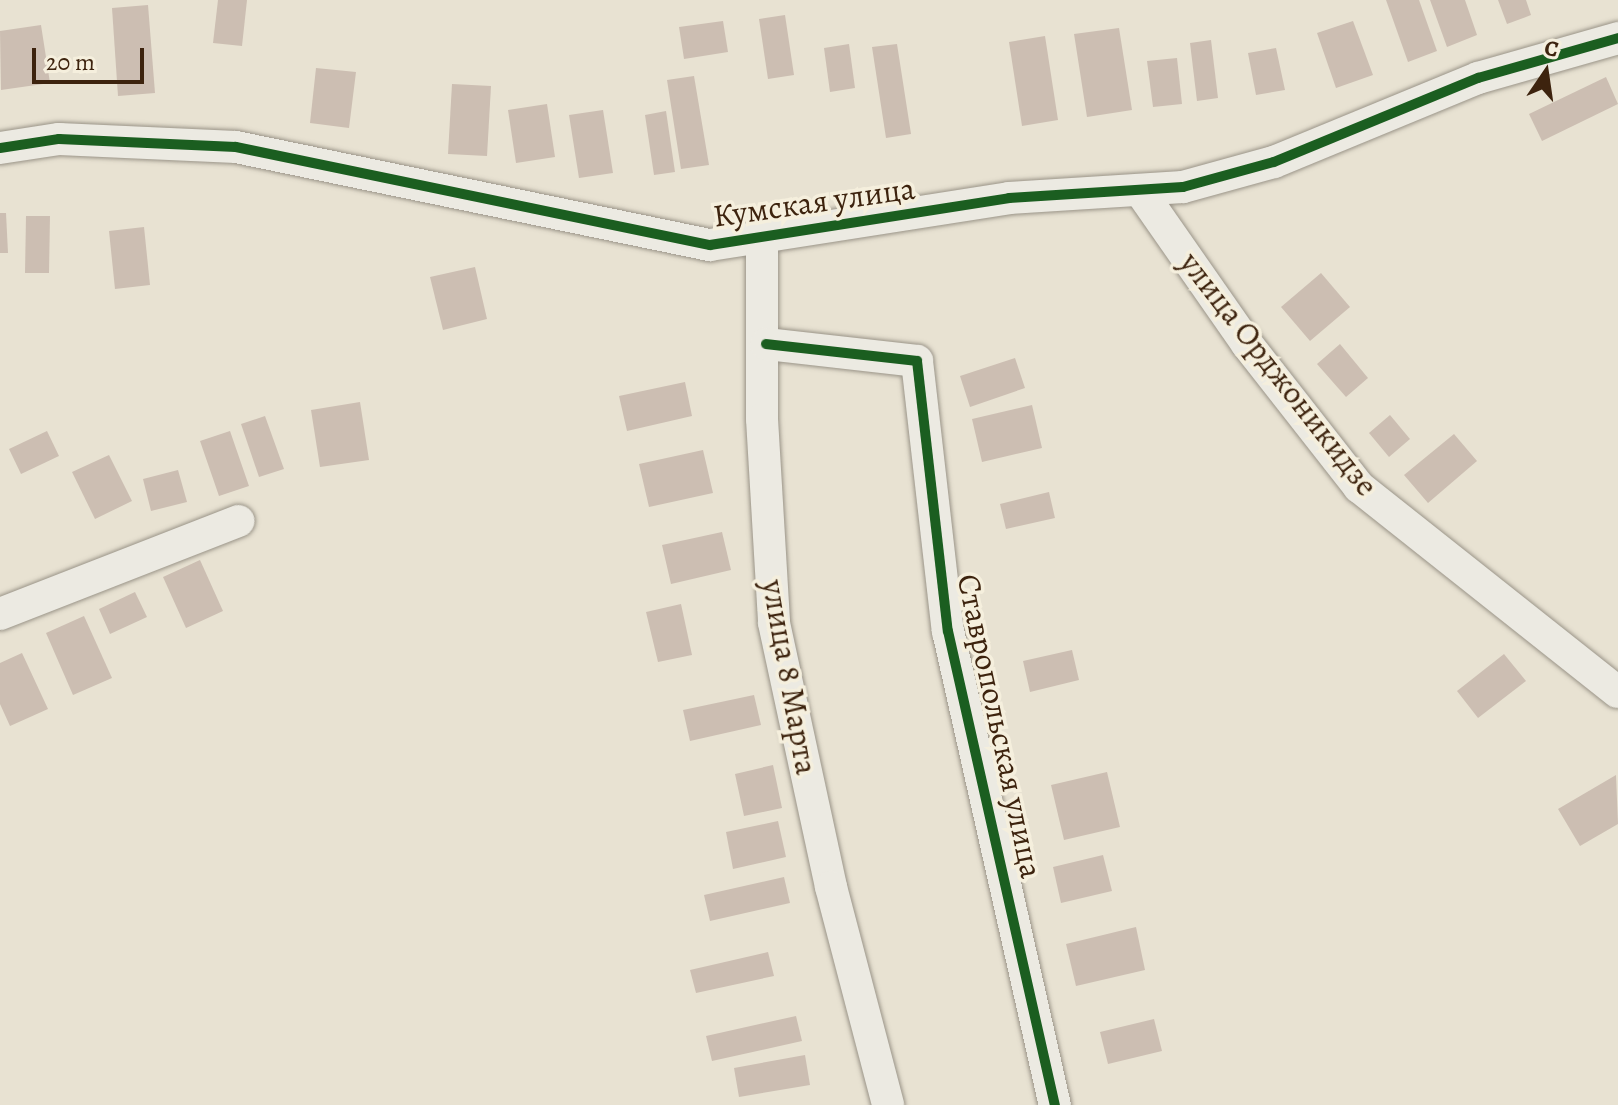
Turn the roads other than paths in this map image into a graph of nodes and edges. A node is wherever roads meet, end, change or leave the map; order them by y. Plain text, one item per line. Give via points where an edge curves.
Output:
1 (1618, 38) edge
2 (0, 148) edge
3 (1141, 192) junction
4 (762, 240) junction
5 (766, 344) junction
6 (238, 521) dead end
7 (0, 614) edge
8 (1618, 692) edge
9 (888, 1105) edge
10 (1055, 1105) edge

1 - 3 street, Кумская улица via 1478,78 1274,162
2 - 4 street, Кумская улица via 59,139 236,147 710,245
3 - 4 street, Кумская улица via 1009,198
3 - 8 street, улица Орджоникидзе via 1247,344 1359,487
4 - 5 street, улица 8 Марта
5 - 9 street, улица 8 Марта via 762,419 774,623 831,887
5 - 10 street, Ставропольская улица via 917,361 948,631
6 - 7 street

